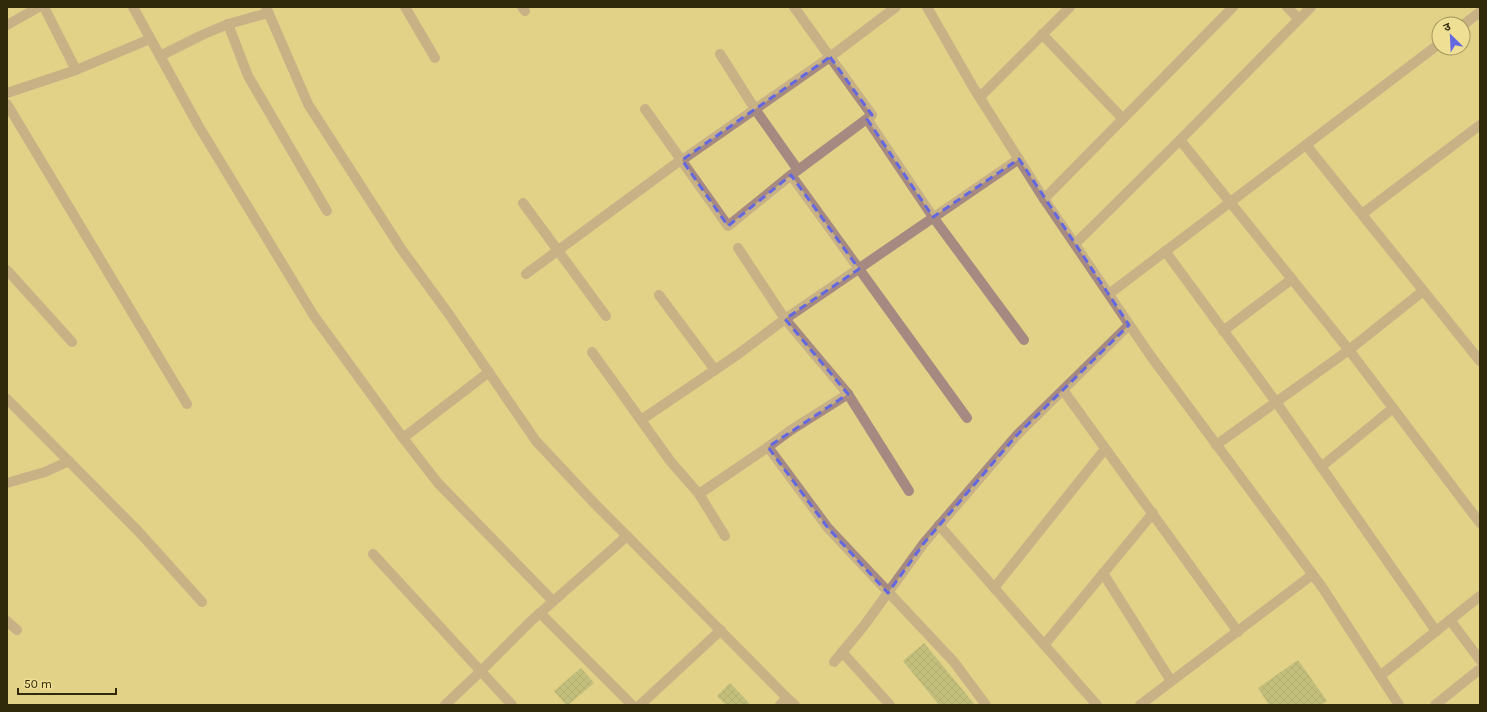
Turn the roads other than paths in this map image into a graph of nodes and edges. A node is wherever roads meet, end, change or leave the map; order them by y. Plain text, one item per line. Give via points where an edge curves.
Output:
1 (39, 7) edge
2 (44, 7) edge
3 (133, 7) edge
4 (405, 7) edge
5 (794, 7) edge
6 (896, 7) edge
7 (1070, 7) edge
8 (1233, 7) edge
9 (1287, 7) edge
10 (1311, 7) edge
11 (928, 8) edge
12 (267, 10) edge
13 (1480, 12) edge
14 (1299, 19) junction
15 (1471, 19) edge
16 (228, 24) junction
17 (7, 25) edge
18 (1042, 34) junction
19 (150, 39) junction
20 (1431, 50) edge
21 (720, 54) dead end
22 (160, 56) junction
23 (830, 57) junction
24 (434, 58) dead end
25 (76, 70) junction
26 (7, 93) edge
27 (980, 97) junction
28 (7, 104) edge
29 (755, 108) junction
30 (645, 109) dead end
31 (867, 119) junction
32 (1123, 119) junction
33 (1480, 125) edge
34 (1180, 140) junction
35 (1306, 144) junction
36 (1019, 159) junction
37 (682, 160) junction
38 (795, 172) junction
39 (1044, 199) junction
40 (1231, 202) junction
41 (524, 203) dead end
42 (327, 211) dead end
43 (1362, 214) junction
44 (933, 217) junction
45 (1075, 244) junction
46 (738, 248) dead end
47 (558, 251) junction
48 (1165, 251) junction
49 (859, 269) junction
50 (7, 270) edge
51 (526, 274) dead end
52 (1292, 279) junction
53 (1424, 291) junction
54 (1109, 294) junction
55 (659, 295) dead end
56 (606, 316) dead end
57 (785, 319) junction
58 (1129, 325) junction
59 (1223, 331) junction
60 (1024, 340) dead end
61 (72, 342) dead end
62 (1349, 350) junction
63 (592, 352) dead end
64 (1480, 361) edge
65 (715, 370) junction
66 (489, 372) junction
67 (1063, 390) junction
68 (848, 394) junction
69 (7, 399) edge
70 (1276, 402) junction
71 (187, 404) dead end
72 (1393, 408) junction
73 (967, 418) dead end
74 (640, 420) junction
75 (403, 438) junction
76 (1216, 445) junction
77 (768, 447) junction
78 (1106, 449) junction
79 (70, 461) junction
80 (1321, 467) junction
81 (7, 483) edge
82 (909, 491) dead end
83 (699, 494) junction
84 (1153, 513) junction
85 (1480, 523) edge
86 (939, 525) junction
87 (627, 536) junction
88 (725, 536) dead end
89 (373, 554) dead end
90 (1104, 573) junction
91 (1312, 575) junction
92 (994, 588) junction
93 (888, 593) junction
94 (1480, 596) edge
95 (553, 601) junction
96 (202, 602) dead end
97 (540, 613) junction
98 (1450, 620) junction
99 (7, 621) edge
100 (17, 630) dead end
101 (721, 630) junction
102 (1436, 631) junction
103 (1238, 632) junction
104 (1044, 645) junction
105 (842, 652) junction
106 (1480, 660) edge
107 (834, 662) dead end
108 (1480, 668) edge
109 (481, 671) junction
110 (1380, 676) junction
111 (1171, 681) junction
112 (787, 703) edge
113 (445, 705) edge
114 (512, 705) edge
115 (632, 705) edge
116 (640, 705) edge
117 (890, 705) edge
118 (986, 705) edge
119 (1097, 705) edge
120 (1140, 705) edge
121 (1399, 705) edge
122 (1435, 705) edge

1 - 17 street
2 - 25 street
3 - 19 street
4 - 24 street
5 - 23 street
6 - 23 street
7 - 18 street
8 - 32 street
9 - 14 street
10 - 14 street
11 - 27 street
12 - 16 street
12 - 66 street via 308,104 402,250
13 - 15 street
14 - 34 street
16 - 22 street
16 - 42 street via 248,76
18 - 27 street
18 - 32 street
19 - 22 street
19 - 25 street
20 - 35 street
21 - 29 street
22 - 75 street via 198,125 314,316
23 - 29 street
23 - 31 street via 872,115
25 - 26 street
27 - 36 street
28 - 71 street
29 - 37 street
29 - 38 street
30 - 37 street
31 - 38 street
31 - 44 street
32 - 39 street
33 - 43 street
34 - 40 street
34 - 45 street
35 - 40 street
35 - 43 street
36 - 39 street
36 - 44 street
37 - 38 street via 728,226
37 - 47 street
38 - 49 street
39 - 45 street
40 - 48 street
40 - 52 street
41 - 47 street
43 - 53 street
44 - 49 street
44 - 60 street
45 - 54 street
46 - 57 street
47 - 51 street
47 - 56 street
48 - 54 street
48 - 59 street
49 - 57 street
49 - 73 street
50 - 61 street
52 - 59 street
52 - 62 street
53 - 62 street
53 - 64 street
54 - 58 street
55 - 65 street
57 - 65 street
57 - 68 street
58 - 67 street
58 - 76 street
59 - 70 street
62 - 70 street
62 - 72 street
63 - 74 street
65 - 74 street
66 - 75 street
66 - 87 street via 536,441
67 - 78 street
67 - 86 street via 1016,435
68 - 77 street
68 - 82 street
69 - 79 street
70 - 76 street
70 - 80 street
72 - 80 street
72 - 85 street
74 - 83 street
75 - 95 street via 438,483
76 - 91 street
77 - 83 street
77 - 93 street via 828,528
78 - 84 street
78 - 92 street
79 - 81 street via 45,472
79 - 96 street
80 - 102 street
83 - 88 street
84 - 90 street
84 - 103 street
86 - 92 street
86 - 93 street
87 - 95 street
87 - 101 street
89 - 109 street
90 - 104 street
90 - 111 street
91 - 103 street
91 - 110 street
92 - 104 street
93 - 105 street
93 - 118 street via 954,662
94 - 98 street
95 - 97 street
97 - 109 street
97 - 115 street
98 - 102 street
98 - 106 street
99 - 100 street
101 - 112 street
101 - 116 street
102 - 110 street
103 - 111 street
104 - 119 street
105 - 107 street
105 - 117 street
108 - 122 street
109 - 113 street
109 - 114 street
110 - 121 street
111 - 120 street

